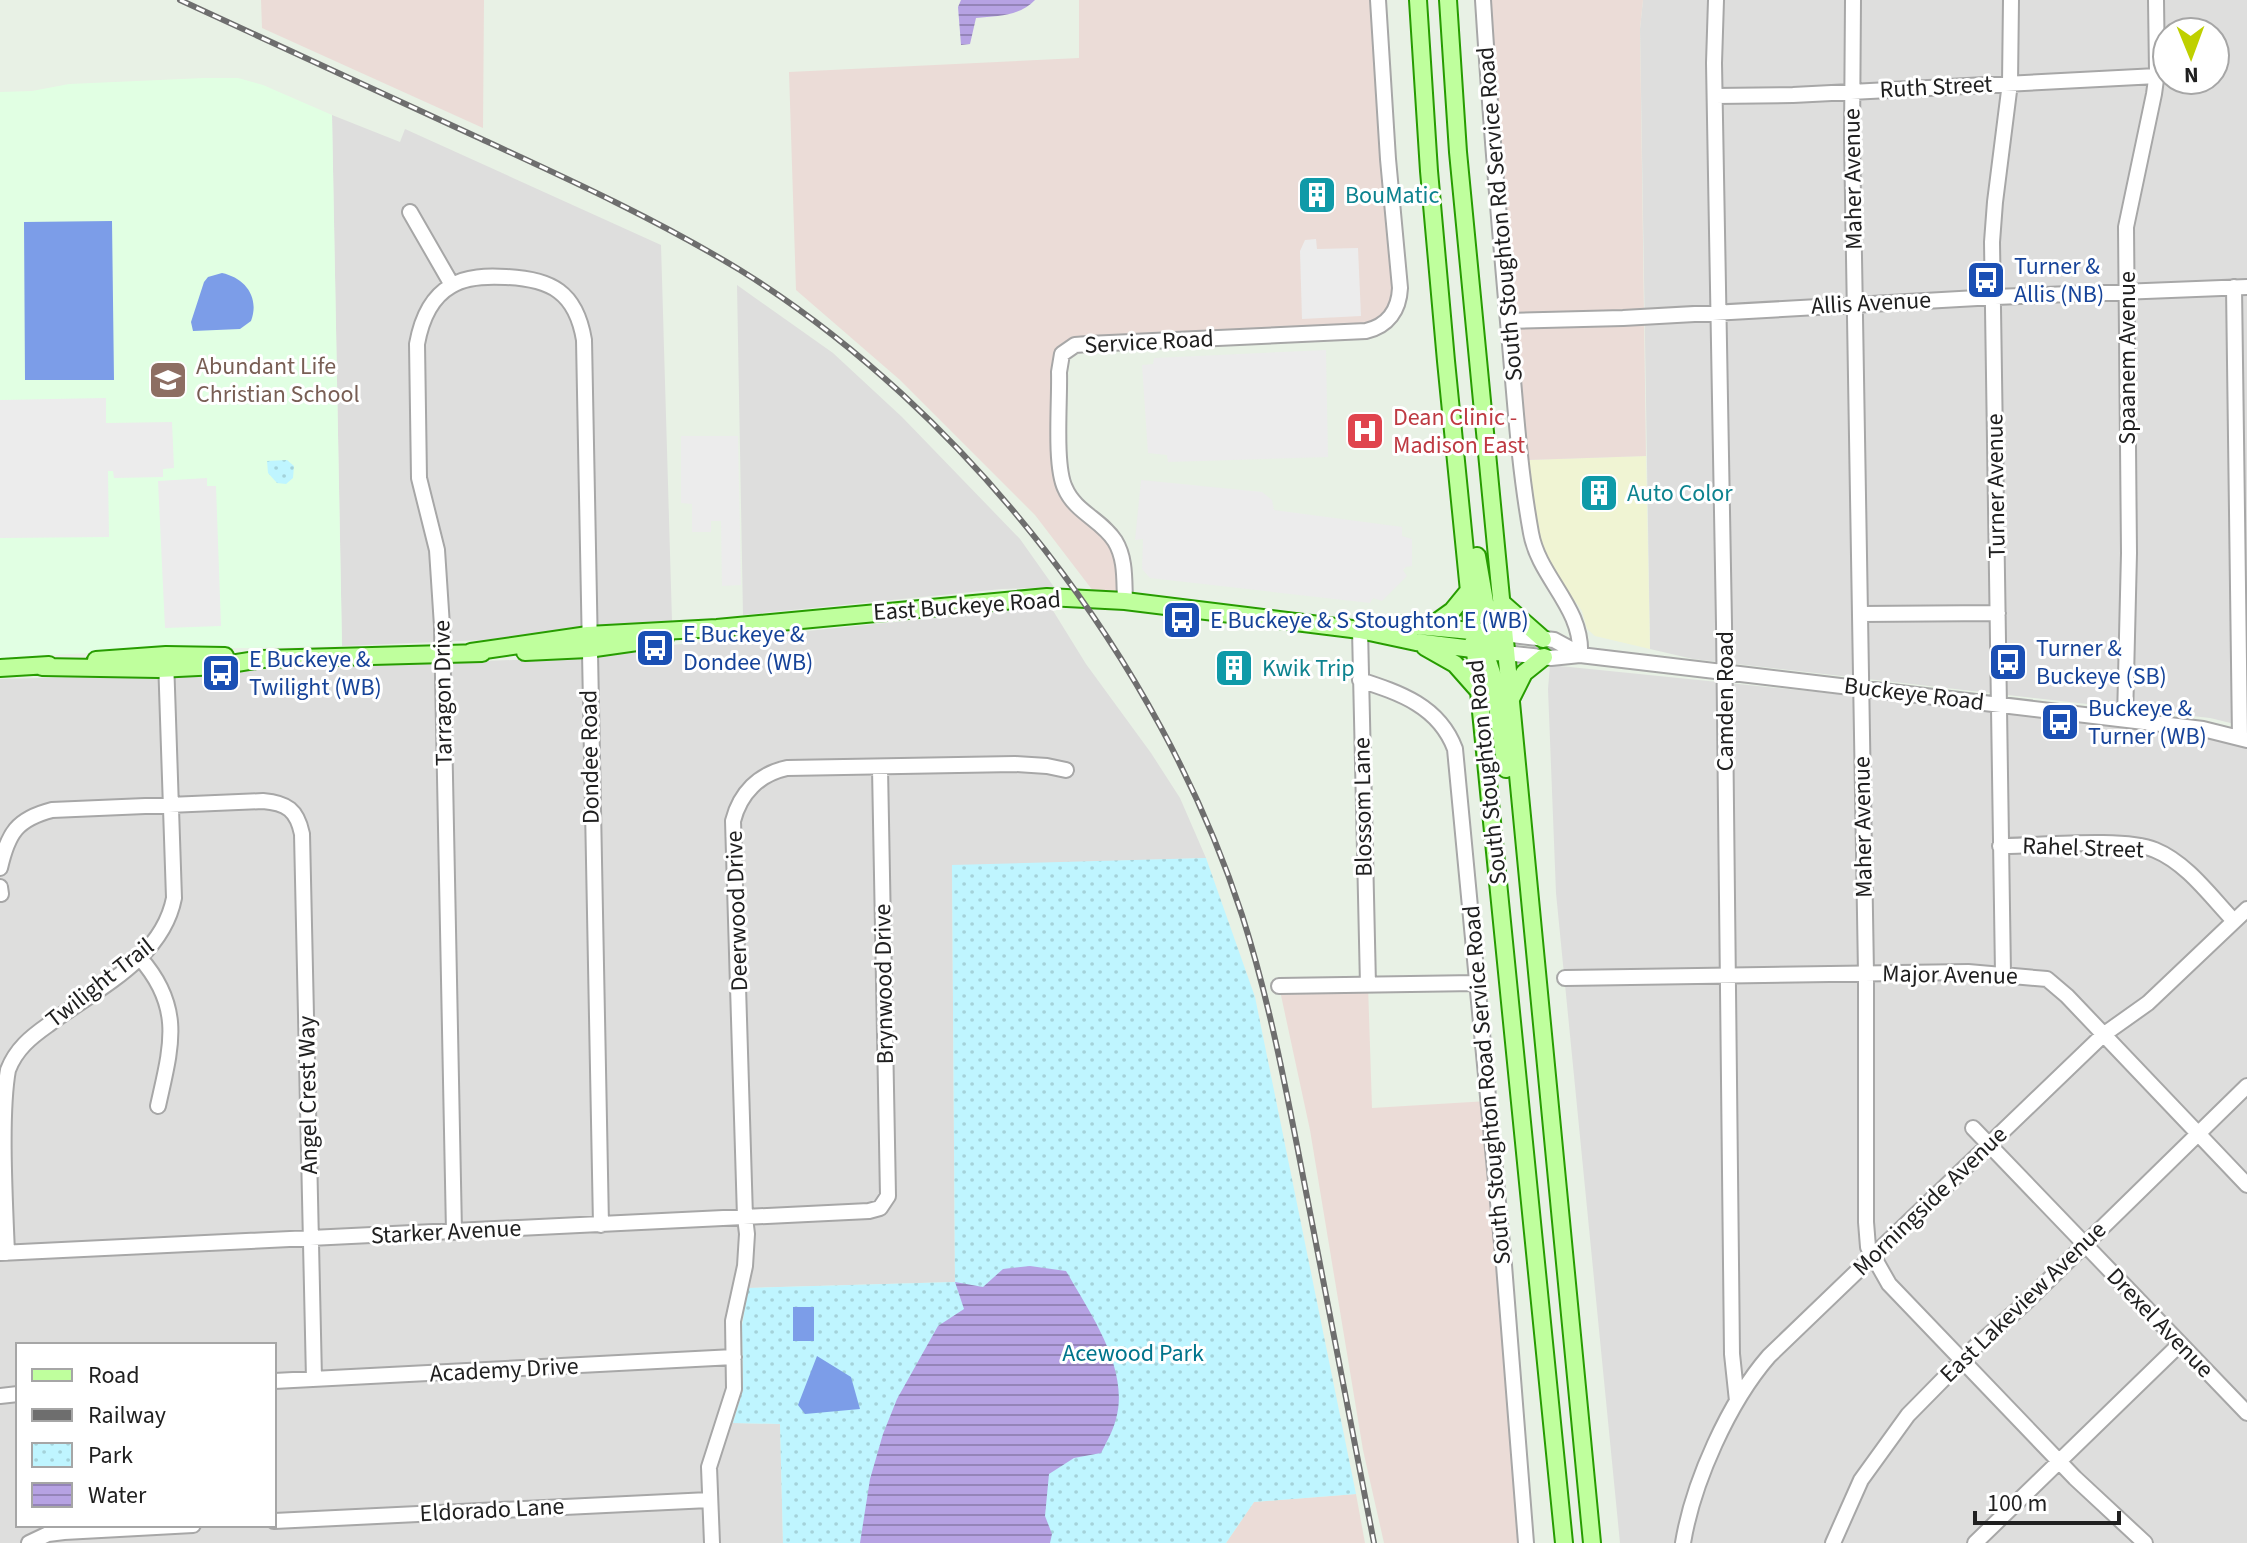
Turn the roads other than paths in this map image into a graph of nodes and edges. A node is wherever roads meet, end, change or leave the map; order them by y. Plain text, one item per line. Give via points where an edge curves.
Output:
1 (1378, 0) edge
2 (1418, 0) edge
3 (1448, 0) edge
4 (1483, 0) edge
5 (1716, 0) edge
6 (1853, 0) edge
7 (2011, 0) edge
8 (2151, 76) edge
9 (2010, 83) junction
10 (1852, 92) junction
11 (1715, 96) junction
12 (2153, 96) edge
13 (410, 212) dead end
14 (452, 285) junction
15 (2241, 287) edge
16 (2127, 292) junction
17 (1995, 297) junction
18 (1856, 304) junction
19 (1720, 311) junction
20 (1508, 321) junction
21 (1446, 361) junction
22 (2243, 579) edge
23 (1470, 589) junction
24 (1125, 601) junction
25 (1501, 602) junction
26 (1998, 613) junction
27 (1860, 614) junction
28 (1431, 626) junction
29 (1360, 630) junction
30 (1474, 631) junction
31 (1498, 634) junction
32 (1543, 639) junction
33 (588, 642) junction
34 (1416, 642) junction
35 (1480, 650) junction
36 (442, 653) junction
37 (1505, 653) junction
38 (1580, 655) junction
39 (1544, 657) junction
40 (166, 662) junction
41 (0, 668) edge
42 (1724, 673) junction
43 (1360, 680) junction
44 (1862, 687) junction
45 (1478, 690) junction
46 (1510, 700) junction
47 (1998, 705) junction
48 (2125, 719) junction
49 (2244, 738) edge
50 (880, 768) junction
51 (1066, 770) dead end
52 (172, 805) junction
53 (2000, 846) junction
54 (0, 868) edge
55 (0, 887) edge
56 (1529, 892) junction
57 (1, 894) edge
58 (2247, 909) edge
59 (2234, 921) junction
60 (140, 958) junction
61 (1866, 973) junction
62 (1729, 974) junction
63 (2003, 974) junction
64 (1565, 978) dead end
65 (1476, 983) junction
66 (1368, 985) junction
67 (1279, 986) dead end
68 (2103, 1035) junction
69 (2247, 1086) edge
70 (158, 1106) dead end
71 (1973, 1128) dead end
72 (2198, 1135) junction
73 (1989, 1145) junction
74 (2247, 1185) edge
75 (887, 1200) joint
76 (745, 1217) junction
77 (601, 1225) junction
78 (454, 1232) junction
79 (311, 1239) junction
80 (2084, 1245) junction
81 (4, 1253) edge
82 (1873, 1257) junction
83 (2180, 1344) junction
84 (734, 1357) junction
85 (1963, 1359) junction
86 (314, 1379) junction
87 (276, 1381) edge
88 (1737, 1401) junction
89 (2247, 1413) edge
90 (2058, 1461) junction
91 (709, 1500) junction
92 (276, 1521) edge
93 (156, 1527) edge
94 (39, 1541) edge
95 (712, 1543) edge
96 (1526, 1543) edge
97 (1564, 1543) edge
98 (1592, 1543) edge
99 (1683, 1543) edge
100 (1833, 1543) edge
101 (1975, 1543) edge
102 (2145, 1543) edge

1 - 24 street, Service Road via 1400,288 1390,318 1366,331 1088,344 1064,351 1059,372 1062,482 1073,503 1114,539 1124,567
2 - 21 main road, South Stoughton Road
3 - 25 main road, South Stoughton Road
4 - 20 street, South Stoughton Rd Service Road
5 - 11 street, Camden Road
6 - 10 street, Maher Avenue
7 - 9 street, Turner Avenue
8 - 9 street, Ruth Street
9 - 10 street, Ruth Street
9 - 17 street, Turner Avenue via 1992,242
10 - 11 street, Ruth Street
10 - 18 street, Maher Avenue
11 - 19 street, Camden Road
12 - 16 street, Spaanem Avenue via 2126,227
13 - 14 street
14 - 33 street, Dondee Road via 493,276 530,278 564,295 581,321
14 - 36 street, Tarragon Drive via 427,312 417,344 419,478 437,550
15 - 16 street, Allis Avenue
15 - 22 street
16 - 17 street, Allis Avenue
16 - 48 street, Spaanem Avenue
17 - 18 street, Allis Avenue
17 - 26 street, Turner Avenue
18 - 19 street, Allis Avenue
18 - 27 street, Maher Avenue
19 - 20 street, Allis Avenue
19 - 42 street, Camden Road
20 - 38 street, South Stoughton Rd Service Road via 1531,532 1547,573 1576,621
21 - 23 main road, South Stoughton Road
21 - 31 main road via 1457,389 1478,569
22 - 49 street
23 - 28 main road
23 - 30 main road, South Stoughton Road
24 - 29 main road, East Buckeye Road
24 - 33 main road, East Buckeye Road via 1047,597
25 - 31 main road, South Stoughton Road
25 - 32 main road
26 - 27 street
26 - 47 street, Turner Avenue
27 - 44 street, Maher Avenue
28 - 29 main road, East Buckeye Road
28 - 30 main road, East Buckeye Road
29 - 34 main road, East Buckeye Road
29 - 43 street, Blossom Lane
30 - 31 main road, East Buckeye Road
30 - 35 main road, South Stoughton Road
31 - 32 street, Buckeye Road
31 - 37 main road, South Stoughton Road
32 - 38 street, Buckeye Road
33 - 36 main road, East Buckeye Road
33 - 77 street, Dondee Road
34 - 35 main road, East Buckeye Road
34 - 45 main road via 1455,664
35 - 37 main road, East Buckeye Road
35 - 45 main road, South Stoughton Road
35 - 56 main road via 1497,700
36 - 40 main road, East Buckeye Road via 262,659 218,666
36 - 78 street, Tarragon Drive
37 - 39 street, Buckeye Road
37 - 46 main road, South Stoughton Road
38 - 39 street, Buckeye Road
38 - 42 street, Buckeye Road
39 - 46 main road via 1524,673
40 - 41 main road, East Buckeye Road
40 - 52 street, Twilight Trail
42 - 44 street, Buckeye Road
42 - 62 street, Camden Road
43 - 65 street, South Stoughton Road Service Road via 1435,715 1455,749
43 - 66 street, Blossom Lane
44 - 47 street, Buckeye Road
44 - 61 street, Maher Avenue
45 - 97 main road, South Stoughton Road
46 - 56 main road, South Stoughton Road
47 - 48 street, Buckeye Road
47 - 53 street, Turner Avenue
48 - 49 street, Buckeye Road
50 - 51 street, Deerwood Drive via 1015,764
50 - 75 street, Brynwood Drive
50 - 76 street, Deerwood Drive via 779,770 751,787 735,813
52 - 54 street via 36,814 13,831
52 - 60 street, Twilight Trail via 174,898 163,932
52 - 79 street, Angel Crest Way via 263,801 295,812 302,834
53 - 59 street, Rahel Street via 2116,844 2156,850 2190,875
53 - 63 street, Turner Avenue
55 - 57 street
56 - 98 main road, South Stoughton Road
58 - 59 street, Morningside Avenue
59 - 68 street, Morningside Avenue via 2148,1003
60 - 70 street via 161,988 171,1023
60 - 81 street, Twilight Trail via 26,1042 11,1064 1,1094
61 - 62 street, Major Avenue
61 - 63 street, Major Avenue
61 - 82 street, Maher Avenue via 1866,1222
62 - 64 street, Major Avenue
62 - 88 street, Camden Road via 1732,1354
63 - 68 street, Major Avenue via 2054,983
65 - 66 street
65 - 96 street, South Stoughton Road Service Road
66 - 67 street
68 - 72 street, Major Avenue
68 - 73 street, Morningside Avenue
69 - 72 street, East Lakeview Avenue
71 - 73 street, Drexel Avenue
72 - 74 street, Major Avenue
72 - 80 street, East Lakeview Avenue
73 - 80 street, Drexel Avenue
73 - 82 street, Morningside Avenue
75 - 76 street, Starker Avenue via 873,1211
76 - 77 street, Starker Avenue
76 - 84 street, Deerwood Drive
77 - 78 street, Starker Avenue
78 - 79 street, Starker Avenue
79 - 81 street, Starker Avenue
79 - 86 street, Angel Crest Way
80 - 83 street, Drexel Avenue
80 - 85 street, East Lakeview Avenue
82 - 85 street, Maher Avenue via 1889,1284
82 - 88 street, Morningside Avenue via 1769,1356
83 - 89 street, Drexel Avenue
83 - 90 street
84 - 86 street, Academy Drive
84 - 91 street, Deerwood Drive via 734,1389 709,1467
85 - 90 street, Maher Avenue
85 - 100 street, East Lakeview Avenue via 1908,1415 1873,1461
86 - 87 street, Academy Drive
88 - 99 street, Morningside Avenue via 1695,1497
90 - 101 street
90 - 102 street, Maher Avenue
91 - 92 street, Eldorado Lane
91 - 95 street, Deerwood Drive
93 - 94 street via 64,1532

